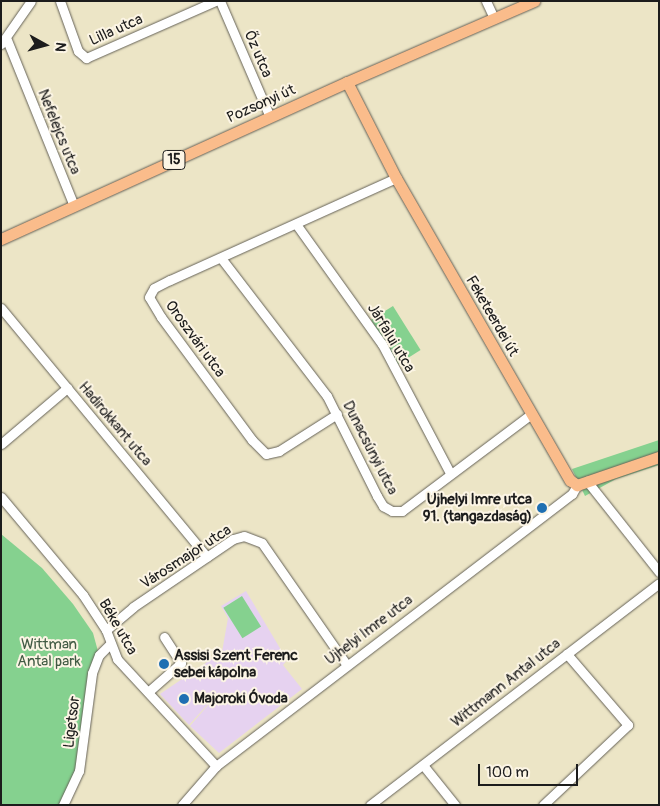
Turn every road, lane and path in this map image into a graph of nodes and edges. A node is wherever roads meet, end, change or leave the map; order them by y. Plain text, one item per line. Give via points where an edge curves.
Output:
1 (31, 1) edge
2 (60, 1) edge
3 (215, 1) edge
4 (220, 1) edge
5 (486, 1) edge
6 (534, 1) edge
7 (494, 18) junction
8 (4, 42) edge
9 (346, 82) junction
10 (270, 117) junction
11 (396, 178) junction
12 (74, 206) junction
13 (296, 224) junction
14 (1, 239) edge
15 (221, 258) junction
16 (1, 308) edge
17 (68, 388) junction
18 (337, 414) junction
19 (531, 414) junction
20 (1, 444) edge
21 (659, 457) edge
22 (450, 473) junction
23 (582, 483) junction
24 (1, 497) edge
25 (207, 557) junction
26 (659, 572) edge
27 (659, 583) edge
28 (106, 630) junction
29 (164, 636) dead end
30 (110, 644) junction
31 (567, 654) junction
32 (346, 664) junction
33 (148, 692) junction
34 (422, 765) junction
35 (216, 766) junction
36 (63, 805) edge
37 (182, 805) edge
38 (370, 805) edge
39 (455, 805) edge
40 (543, 805) edge

1 - 8 street
2 - 3 street, Lilla utca via 78,52 86,58
4 - 10 street, Őz utca
5 - 7 street
6 - 7 main road, Pozsonyi út / 15
7 - 9 main road, Pozsonyi út / 15
8 - 12 street, Nefelejcs utca
9 - 10 main road, Pozsonyi út / 15
9 - 11 main road, Feketeerdei út
10 - 12 main road, Pozsonyi út / 15
11 - 13 street, Oroszvári utca
11 - 19 main road, Feketeerdei út
12 - 14 main road, Pozsonyi út / 15
13 - 15 street, Oroszvári utca
13 - 22 street, Járfalui utca via 382,344
15 - 18 street, Dunacsúnyi utca via 297,354
15 - 18 street, Oroszvári utca via 154,288 149,297 252,440 266,454 278,451
16 - 17 street, Hadirokkant utca
17 - 20 street
17 - 25 street, Hadirokkant utca
18 - 22 street, Dunacsúnyi utca via 377,496 383,506 392,511 402,511
19 - 22 street, Dunacsúnyi utca
19 - 23 main road, Feketeerdei út via 570,480
21 - 23 main road
23 - 26 street
23 - 32 street, Ujhelyi Imre utca via 572,494
24 - 28 street, Béke utca via 83,595
25 - 28 street, Városmajor utca via 133,607
25 - 32 street, Városmajor utca via 244,536 262,544
27 - 31 street, Wittmann Antal utca
28 - 30 street, Béke utca
29 - 33 street via 181,663
30 - 33 street, Béke utca via 117,659
30 - 36 street, Ligetsor via 99,655 92,674 79,771
31 - 34 street, Wittmann Antal utca
31 - 40 street via 628,725
32 - 35 street, Ujhelyi Imre utca
33 - 35 street, Béke utca
34 - 38 street, Wittmann Antal utca
34 - 39 street
35 - 37 street, Ujhelyi Imre utca

